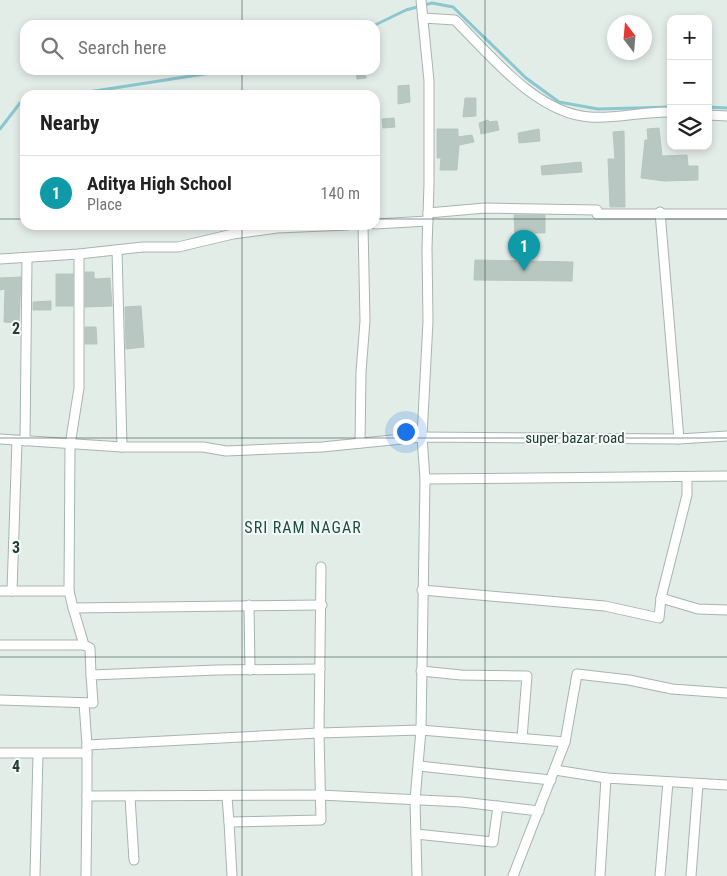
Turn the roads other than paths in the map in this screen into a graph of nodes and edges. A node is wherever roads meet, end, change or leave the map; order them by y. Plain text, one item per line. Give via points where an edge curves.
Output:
1 (422, 8) edge
2 (667, 112) edge
3 (712, 115) edge
4 (727, 116) edge
5 (660, 212) junction
6 (727, 214) edge
7 (428, 217) junction
8 (380, 223) edge
9 (262, 230) edge
10 (363, 230) edge
11 (117, 250) junction
12 (78, 254) junction
13 (27, 258) junction
14 (0, 259) edge
15 (727, 436) edge
16 (422, 437) junction
17 (0, 439) edge
18 (678, 439) junction
19 (21, 441) junction
20 (360, 443) junction
21 (70, 445) junction
22 (122, 447) junction
23 (727, 476) edge
24 (687, 477) junction
25 (425, 479) junction
26 (321, 567) dead end
27 (422, 590) junction
28 (0, 591) edge
29 (12, 591) junction
30 (69, 592) junction
31 (661, 598) junction
32 (250, 605) junction
33 (322, 605) junction
34 (73, 608) junction
35 (727, 610) edge
36 (0, 645) edge
37 (84, 645) junction
38 (320, 669) junction
39 (250, 670) junction
40 (422, 671) junction
41 (91, 675) junction
42 (727, 692) edge
43 (0, 700) edge
44 (84, 703) junction
45 (421, 730) junction
46 (319, 732) junction
47 (522, 738) junction
48 (565, 742) junction
49 (87, 749) junction
50 (0, 753) edge
51 (38, 754) junction
52 (418, 766) junction
53 (555, 770) junction
54 (606, 778) junction
55 (551, 780) junction
56 (668, 782) junction
57 (698, 784) junction
58 (727, 785) edge
59 (320, 795) junction
60 (87, 796) junction
61 (130, 796) junction
62 (227, 796) junction
63 (416, 800) junction
64 (498, 806) junction
65 (538, 811) junction
66 (229, 822) junction
67 (416, 834) junction
68 (134, 860) dead end
69 (35, 876) edge
70 (86, 876) edge
71 (232, 876) edge
72 (417, 876) edge
73 (513, 876) edge
74 (600, 876) edge
75 (660, 876) edge
76 (690, 876) edge

1 - 2 street via 455,20 529,91 554,108 588,117
1 - 7 street via 429,81
3 - 4 street
5 - 6 street
5 - 7 street via 597,214 597,210 485,208
5 - 18 street
7 - 8 street
7 - 16 street via 428,321
9 - 11 street via 178,247
10 - 20 street via 365,321
11 - 12 street
11 - 22 street
12 - 13 street
12 - 21 street via 78,388
13 - 14 street
13 - 19 street
15 - 18 street, super bazar road
16 - 18 street, super bazar road
16 - 20 street, super bazar road
16 - 25 street
17 - 19 street, super bazar road
19 - 21 street, super bazar road
19 - 29 street
20 - 22 street, super bazar road via 226,451 204,447
21 - 22 street, super bazar road
21 - 30 street
23 - 24 street
24 - 25 street
24 - 31 street via 687,495
25 - 27 street
26 - 33 street
27 - 31 street via 605,606 659,618
27 - 40 street
28 - 29 street
29 - 30 street
30 - 34 street
31 - 35 street via 698,609
32 - 33 street
32 - 34 street
32 - 39 street
33 - 38 street
34 - 37 street
36 - 37 street
37 - 41 street via 90,648
38 - 39 street
38 - 46 street
39 - 41 street
40 - 45 street
40 - 47 street via 528,676
41 - 44 street via 93,703
42 - 48 street via 672,688 577,674
43 - 44 street
44 - 49 street
45 - 46 street
45 - 47 street
45 - 52 street
46 - 49 street
46 - 59 street
47 - 48 street
48 - 53 street
49 - 51 street
49 - 60 street
50 - 51 street
51 - 69 street
52 - 55 street
52 - 63 street
53 - 54 street
53 - 55 street
54 - 56 street
54 - 74 street
55 - 65 street
56 - 57 street
56 - 75 street
57 - 58 street
57 - 76 street
59 - 62 street
59 - 63 street
59 - 66 street via 321,820
60 - 61 street
60 - 70 street
61 - 62 street
61 - 68 street
62 - 66 street
63 - 64 street
63 - 67 street
64 - 65 street
64 - 67 street via 493,842
65 - 73 street
66 - 71 street
67 - 72 street

